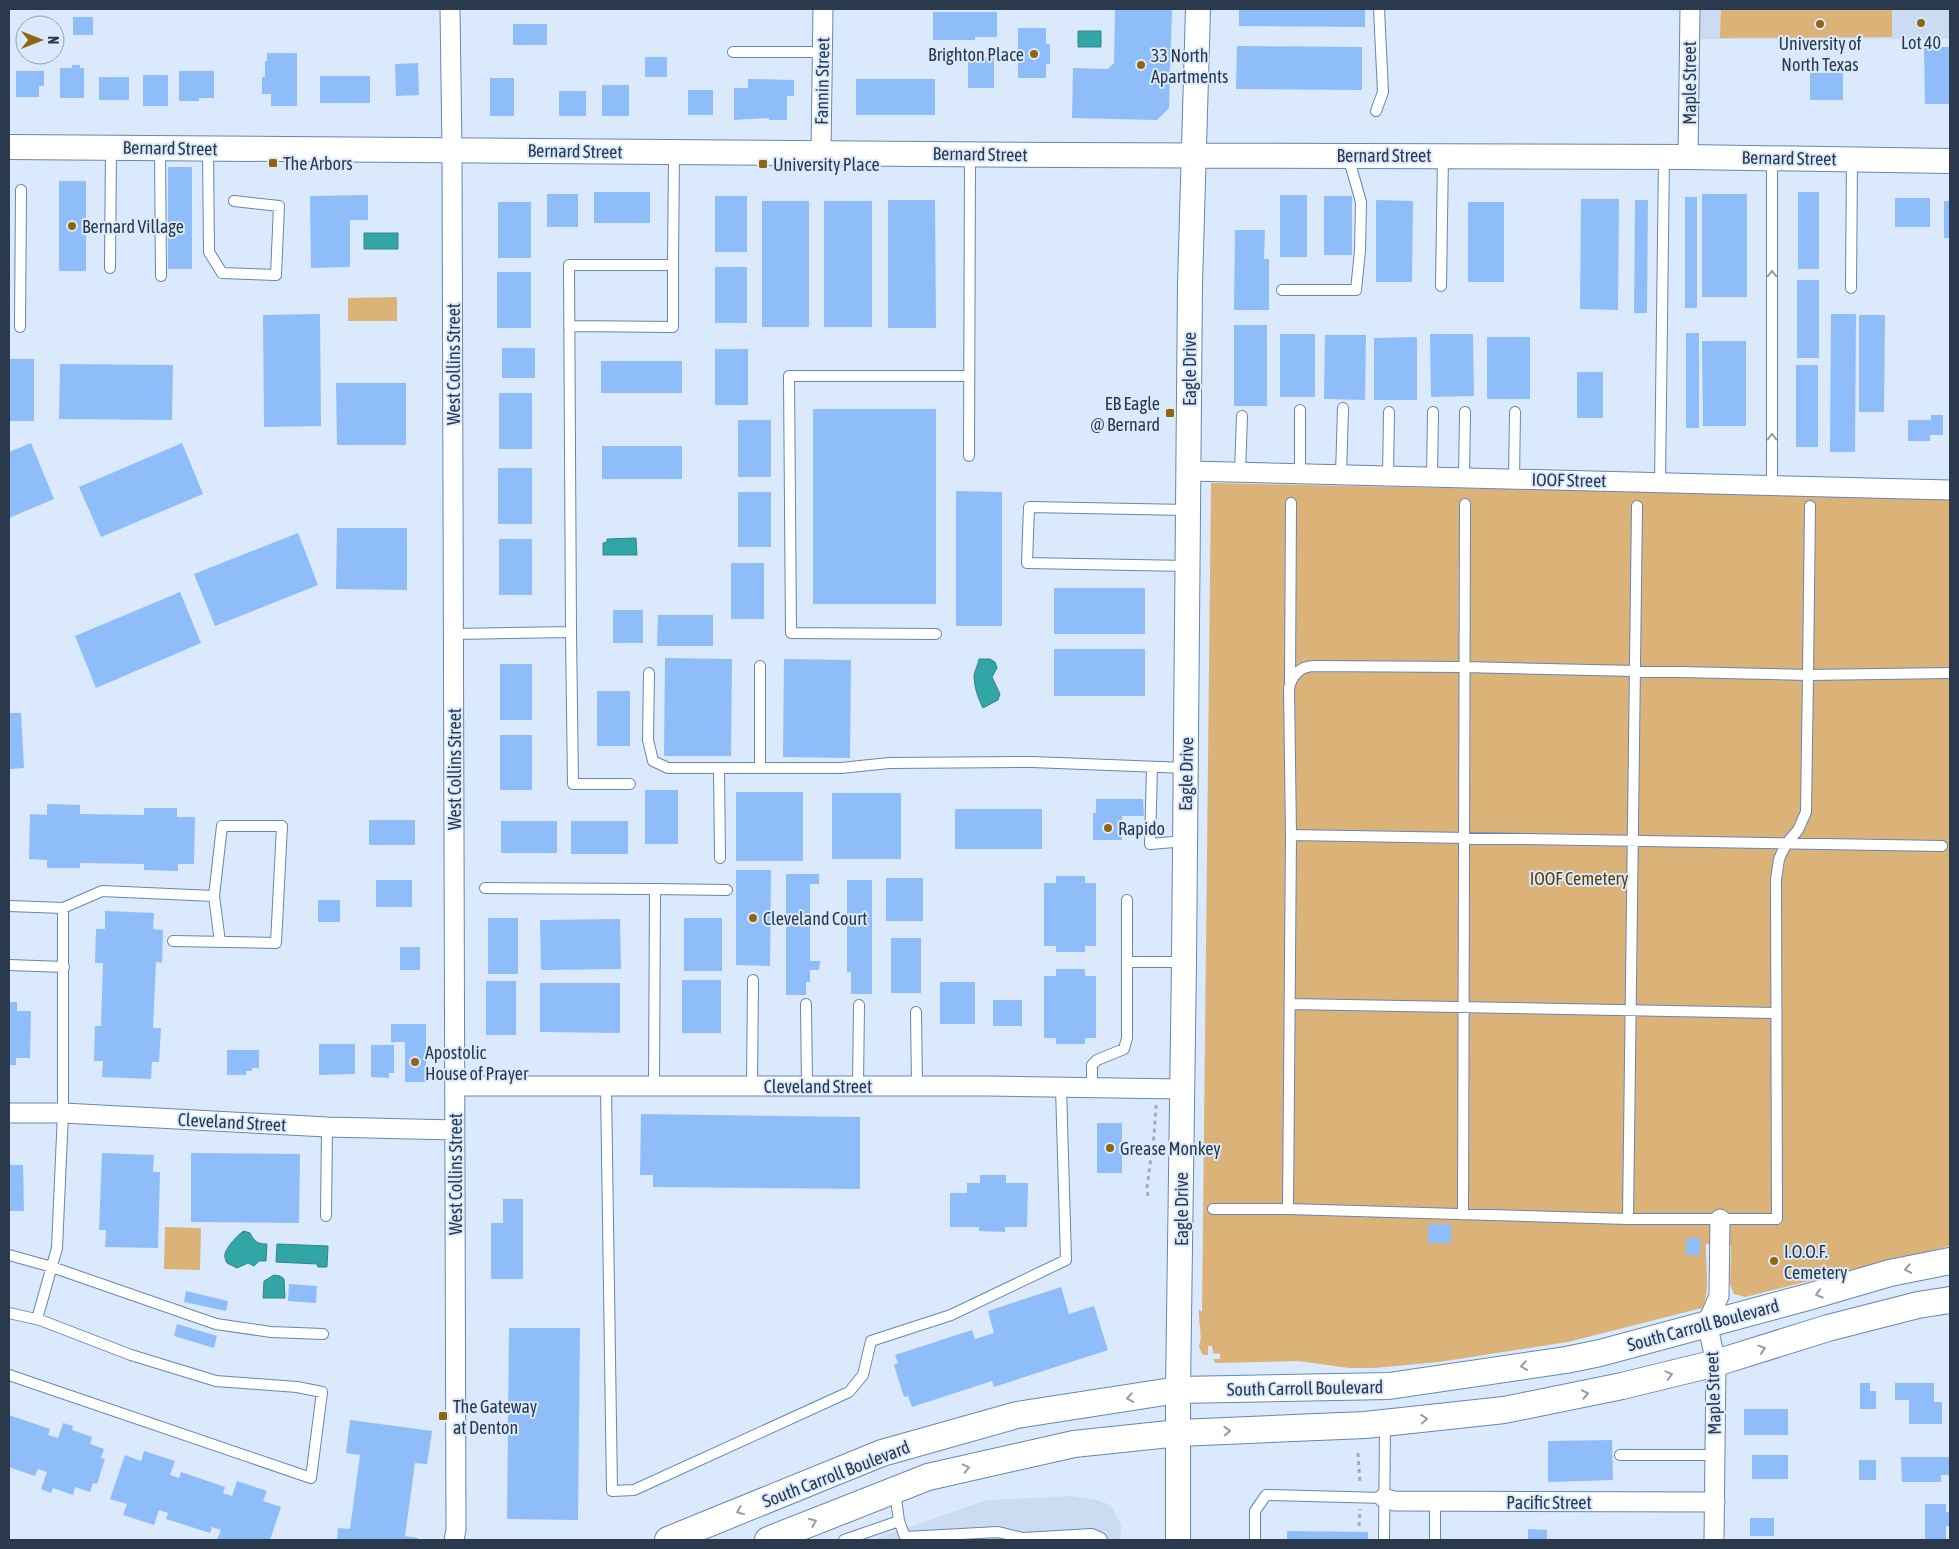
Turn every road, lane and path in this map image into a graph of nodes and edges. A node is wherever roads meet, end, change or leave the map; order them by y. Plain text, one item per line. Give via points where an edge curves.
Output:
1 (450, 9) edge
2 (823, 9) edge
3 (1198, 9) edge
4 (1380, 9) edge
5 (1690, 9) edge
6 (733, 52) dead end
7 (823, 52) junction
8 (1376, 111) dead end
9 (9, 147) edge
10 (112, 147) junction
11 (160, 147) junction
12 (208, 148) junction
13 (452, 150) junction
14 (674, 152) junction
15 (821, 152) junction
16 (970, 154) junction
17 (1194, 154) junction
18 (1347, 155) junction
19 (1443, 156) junction
20 (1664, 157) junction
21 (1688, 157) junction
22 (1772, 158) junction
23 (1852, 160) junction
24 (1950, 161) edge
25 (20, 190) dead end
26 (234, 201) dead end
27 (673, 266) junction
28 (110, 268) dead end
29 (161, 276) dead end
30 (1441, 286) dead end
31 (1851, 288) dead end
32 (1282, 290) dead end
33 (569, 326) junction
34 (20, 327) dead end
35 (970, 376) junction
36 (1343, 408) dead end
37 (1300, 410) dead end
38 (1389, 412) dead end
39 (1433, 412) dead end
40 (1465, 412) dead end
41 (1515, 412) dead end
42 (1242, 416) dead end
43 (970, 456) dead end
44 (1189, 471) junction
45 (1240, 472) junction
46 (1300, 474) junction
47 (1341, 475) junction
48 (1388, 476) junction
49 (1432, 477) junction
50 (1464, 478) junction
51 (1514, 479) junction
52 (1660, 482) junction
53 (1772, 485) junction
54 (1950, 490) edge
55 (1290, 503) dead end
56 (1464, 504) dead end
57 (1637, 506) dead end
58 (1810, 506) dead end
59 (1188, 510) junction
60 (1188, 566) junction
61 (571, 632) junction
62 (454, 634) junction
63 (936, 634) dead end
64 (760, 666) dead end
65 (1463, 667) junction
66 (1636, 671) junction
67 (649, 673) dead end
68 (1950, 673) edge
69 (1808, 675) junction
70 (1290, 683) junction
71 (1152, 767) junction
72 (719, 768) junction
73 (760, 768) junction
74 (1186, 768) junction
75 (630, 784) dead end
76 (1292, 835) junction
77 (1464, 838) junction
78 (1186, 841) junction
79 (1634, 841) junction
80 (1786, 844) junction
81 (1942, 846) dead end
82 (720, 858) dead end
83 (485, 888) dead end
84 (655, 889) junction
85 (727, 890) dead end
86 (214, 896) junction
87 (1127, 900) dead end
88 (9, 906) edge
89 (63, 908) junction
90 (174, 941) dead end
91 (220, 942) junction
92 (1127, 962) junction
93 (1184, 962) junction
94 (9, 964) edge
95 (64, 967) junction
96 (753, 980) dead end
97 (806, 1004) dead end
98 (1290, 1004) junction
99 (859, 1005) dead end
100 (1464, 1007) junction
101 (1631, 1011) junction
102 (916, 1012) dead end
103 (1776, 1013) junction
104 (455, 1086) junction
105 (606, 1086) junction
106 (654, 1086) junction
107 (752, 1086) junction
108 (807, 1086) junction
109 (858, 1086) junction
110 (917, 1086) junction
111 (1061, 1087) junction
112 (1092, 1088) junction
113 (1181, 1089) junction
114 (1155, 1106) dead end
115 (9, 1113) edge
116 (63, 1113) junction
117 (327, 1127) junction
118 (455, 1130) junction
119 (1148, 1196) dead end
120 (1213, 1209) dead end
121 (1288, 1209) junction
122 (1463, 1214) junction
123 (326, 1216) dead end
124 (1628, 1219) junction
125 (1720, 1219) junction
126 (9, 1255) edge
127 (1950, 1261) edge
128 (52, 1267) junction
129 (1950, 1300) edge
130 (9, 1313) edge
131 (37, 1319) junction
132 (1707, 1323) junction
133 (323, 1334) dead end
134 (1716, 1363) junction
135 (9, 1375) edge
136 (1178, 1390) junction
137 (1384, 1423) junction
138 (1178, 1433) junction
139 (882, 1453) junction
140 (1358, 1453) dead end
141 (1620, 1455) dead end
142 (1715, 1455) junction
143 (1360, 1484) dead end
144 (894, 1490) junction
145 (1384, 1498) junction
146 (1435, 1501) junction
147 (1715, 1502) junction
148 (1360, 1509) dead end
149 (899, 1521) junction
150 (1359, 1526) dead end
151 (456, 1537) edge
152 (1023, 1539) edge
153 (668, 1540) edge
154 (768, 1540) edge
155 (844, 1540) edge
156 (1102, 1540) edge
157 (1178, 1540) edge
158 (1255, 1540) edge
159 (1384, 1540) edge
160 (1435, 1540) edge
161 (1714, 1540) edge

1 - 13 street, West Collins Street
2 - 7 street, Fannin Street
3 - 17 street, Eagle Drive
4 - 8 lane via 1383,92
5 - 21 street, Maple Street
6 - 7 lane
7 - 15 street, Fannin Street
9 - 10 street, Bernard Street
10 - 11 street, Bernard Street
10 - 28 lane
11 - 12 street, Bernard Street
11 - 29 lane
12 - 13 street, Bernard Street
12 - 26 lane via 209,252 222,273 276,275 279,206
13 - 14 street, Bernard Street
13 - 62 street, West Collins Street
14 - 15 street, Bernard Street
14 - 27 lane
15 - 16 street, Bernard Street
16 - 17 street, Bernard Street
16 - 35 lane
17 - 18 street, Bernard Street
17 - 44 street, Eagle Drive
18 - 19 street, Bernard Street
18 - 32 lane via 1361,202 1356,290
19 - 20 street, Bernard Street
19 - 30 lane
20 - 21 street, Bernard Street
20 - 52 lane
21 - 22 street, Bernard Street
22 - 23 street, Bernard Street
53 -> 22 lane
23 - 24 street, Bernard Street
23 - 31 lane
25 - 34 lane
27 - 33 lane via 569,265
27 - 33 lane via 673,327
33 - 61 lane
35 - 43 lane
35 - 63 lane via 789,376 791,633
36 - 47 lane
37 - 46 lane
38 - 48 lane
39 - 49 lane
40 - 50 lane
41 - 51 lane
42 - 45 lane
44 - 45 street, IOOF Street
44 - 59 street, Eagle Drive
45 - 46 street, IOOF Street
46 - 47 street, IOOF Street
47 - 48 street, IOOF Street
48 - 49 street, IOOF Street
49 - 50 street, IOOF Street
50 - 51 street, IOOF Street
51 - 52 street, IOOF Street
52 - 53 street, IOOF Street
53 - 54 street, IOOF Street
55 - 70 lane
56 - 65 lane
57 - 66 lane
58 - 69 lane
59 - 60 street, Eagle Drive
59 - 60 lane via 1029,507 1027,563
60 - 74 street, Eagle Drive
61 - 62 lane
61 - 75 lane via 573,784
62 - 104 street, West Collins Street
64 - 73 lane
65 - 66 lane
65 - 70 lane via 1313,666 1300,670
65 - 77 lane
66 - 69 lane
66 - 79 lane
67 - 72 lane via 648,740 653,761 668,768
68 - 69 lane
69 - 80 lane via 1806,812 1798,830
70 - 76 lane
71 - 73 lane via 1022,762
71 - 74 lane
71 - 78 lane via 1150,844
72 - 73 lane
72 - 82 lane
74 - 78 street, Eagle Drive
76 - 77 lane
76 - 98 lane
77 - 79 lane
77 - 100 lane
78 - 93 street, Eagle Drive
79 - 80 lane
79 - 101 lane
80 - 81 lane
80 - 103 lane via 1776,880
83 - 84 lane
84 - 85 lane
84 - 106 lane
86 - 89 lane via 102,891
86 - 91 lane
86 - 91 lane via 222,826 282,826 276,943
87 - 92 lane
88 - 89 lane
89 - 95 lane
90 - 91 lane
92 - 93 lane
92 - 112 lane via 1127,1038 1124,1049 1092,1065
93 - 113 street, Eagle Drive
94 - 95 lane
95 - 116 lane
96 - 107 lane
97 - 108 lane
98 - 100 lane
98 - 121 lane
99 - 109 lane
100 - 101 lane
100 - 122 lane
101 - 103 lane
101 - 124 lane
102 - 110 lane
103 - 125 lane via 1777,1219
104 - 105 street, Cleveland Street
104 - 118 street, West Collins Street
105 - 106 street, Cleveland Street
105 - 111 lane via 612,1491 634,1490 849,1392 863,1375 871,1341 951,1315 1066,1260
106 - 107 street, Cleveland Street
107 - 108 street, Cleveland Street
108 - 109 street, Cleveland Street
109 - 110 street, Cleveland Street
110 - 111 street, Cleveland Street
111 - 112 street, Cleveland Street
112 - 113 street, Cleveland Street
113 - 136 street, Eagle Drive
114 - 119 path
115 - 116 street, Cleveland Street
116 - 117 street, Cleveland Street
116 - 128 lane via 57,1248
117 - 118 street, Cleveland Street
117 - 123 lane
118 - 151 street, West Collins Street
120 - 121 lane
121 - 122 lane
122 - 124 lane
124 - 125 lane
125 - 132 street via 1719,1296
126 - 128 lane
127 -> 132 main road, South Carroll Boulevard via 1890,1273
128 - 131 lane
128 - 133 lane via 216,1324 271,1332
134 -> 129 main road, South Carroll Boulevard via 1828,1328
130 - 131 lane
131 - 135 lane via 131,1355 216,1381 322,1392 311,1478
132 - 134 street, Maple Street
132 -> 136 main road, South Carroll Boulevard via 1566,1360 1389,1386
137 -> 134 main road, South Carroll Boulevard via 1504,1410
134 - 142 street, Maple Street
136 - 138 street, Eagle Drive
136 -> 139 main road, South Carroll Boulevard via 1017,1416
138 -> 137 main road, South Carroll Boulevard
137 - 145 lane
144 -> 138 main road, South Carroll Boulevard via 928,1477 1074,1444
138 - 157 street, Eagle Drive
139 - 144 main road
139 -> 153 main road, South Carroll Boulevard
140 - 143 path
141 - 142 lane
142 - 147 street, Maple Street
144 - 149 lane
154 -> 144 main road, South Carroll Boulevard
145 - 146 street, Pacific Street
145 - 158 lane via 1266,1495 1256,1511
145 - 159 lane
146 - 147 street, Pacific Street
146 - 160 lane
147 - 161 street, Maple Street
148 - 150 path
149 - 152 lane via 905,1536 998,1532
149 - 155 lane
152 - 156 lane via 1092,1534

